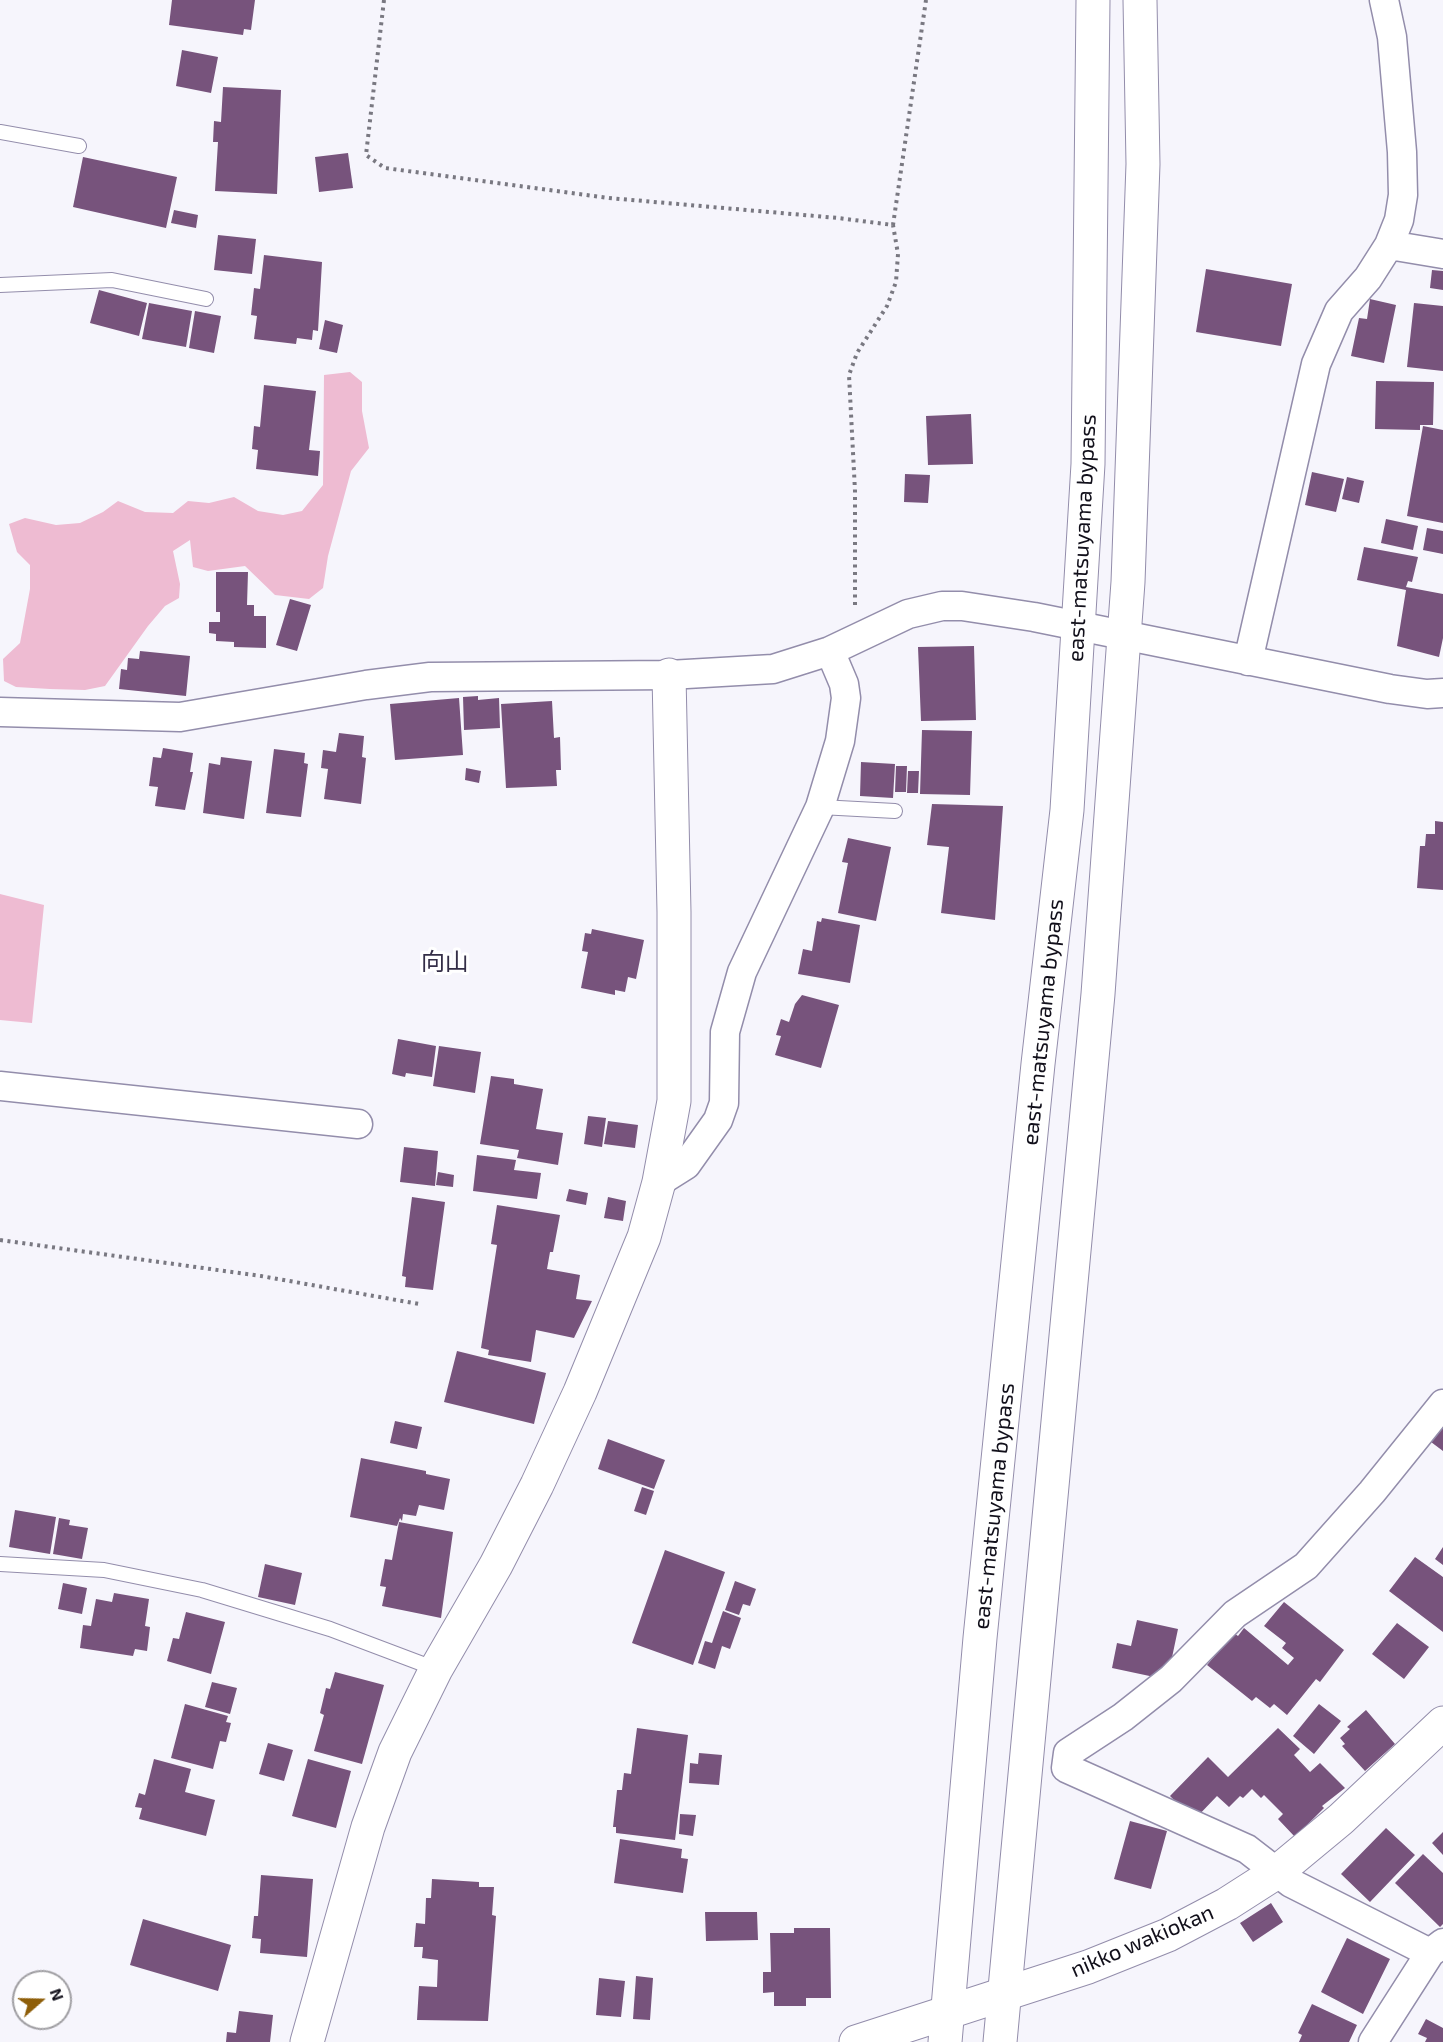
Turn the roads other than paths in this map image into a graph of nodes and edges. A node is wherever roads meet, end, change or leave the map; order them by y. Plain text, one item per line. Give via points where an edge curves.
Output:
1 (1094, 0) edge
2 (1140, 0) edge
3 (1384, 0) edge
4 (0, 132) edge
5 (79, 146) dead end
6 (1389, 245) junction
7 (1443, 254) edge
8 (0, 285) edge
9 (207, 299) dead end
10 (1078, 625) junction
11 (1124, 634) junction
12 (843, 645) junction
13 (1248, 661) junction
14 (669, 675) junction
15 (1443, 693) edge
16 (0, 712) edge
17 (820, 807) junction
18 (895, 811) dead end
19 (0, 1086) edge
20 (358, 1124) dead end
21 (659, 1182) junction
22 (1443, 1404) edge
23 (0, 1564) edge
24 (436, 1669) junction
25 (1443, 1723) edge
26 (1277, 1872) junction
27 (1436, 1948) edge
28 (1005, 1993) junction
29 (946, 2028) edge
30 (307, 2042) edge
31 (856, 2042) edge
32 (1000, 2042) edge
33 (1373, 2042) edge

1 - 10 main road, east-matsuyama bypass via 1089,452
2 - 11 main road, east-matsuyama bypass via 1143,187
3 - 6 street via 1392,37 1403,184 1399,220
4 - 5 lane
6 - 7 street
6 - 13 street via 1368,278 1339,311 1316,364
8 - 9 lane via 111,280
10 - 11 street
10 - 12 street via 942,606 908,614
10 - 29 main road, east-matsuyama bypass via 1067,810 980,1638
11 - 13 street
11 - 28 main road, east-matsuyama bypass via 1098,994
12 - 14 street via 774,669
12 - 17 street via 846,698 840,741
13 - 15 street via 1390,689
14 - 16 street via 430,677 180,717
14 - 21 main road via 674,1101
17 - 18 lane
17 - 21 street via 741,972 725,1032 724,1103 718,1120 686,1165
19 - 20 street
21 - 24 main road via 644,1237 580,1392 496,1565
22 - 26 street via 1306,1566 1235,1614 1171,1679 1068,1754 1066,1768 1218,1834 1247,1849
23 - 24 lane via 104,1570 202,1590 330,1629
24 - 30 main road via 396,1752 368,1827
25 - 26 main road, nikko wakiokan via 1341,1819
26 - 27 street via 1291,1883
26 - 28 main road, nikko wakiokan via 1168,1935
27 - 33 street
28 - 29 main road, nikko wakiokan
28 - 32 main road, east-matsuyama bypass
29 - 31 main road, nikko wakiokan

